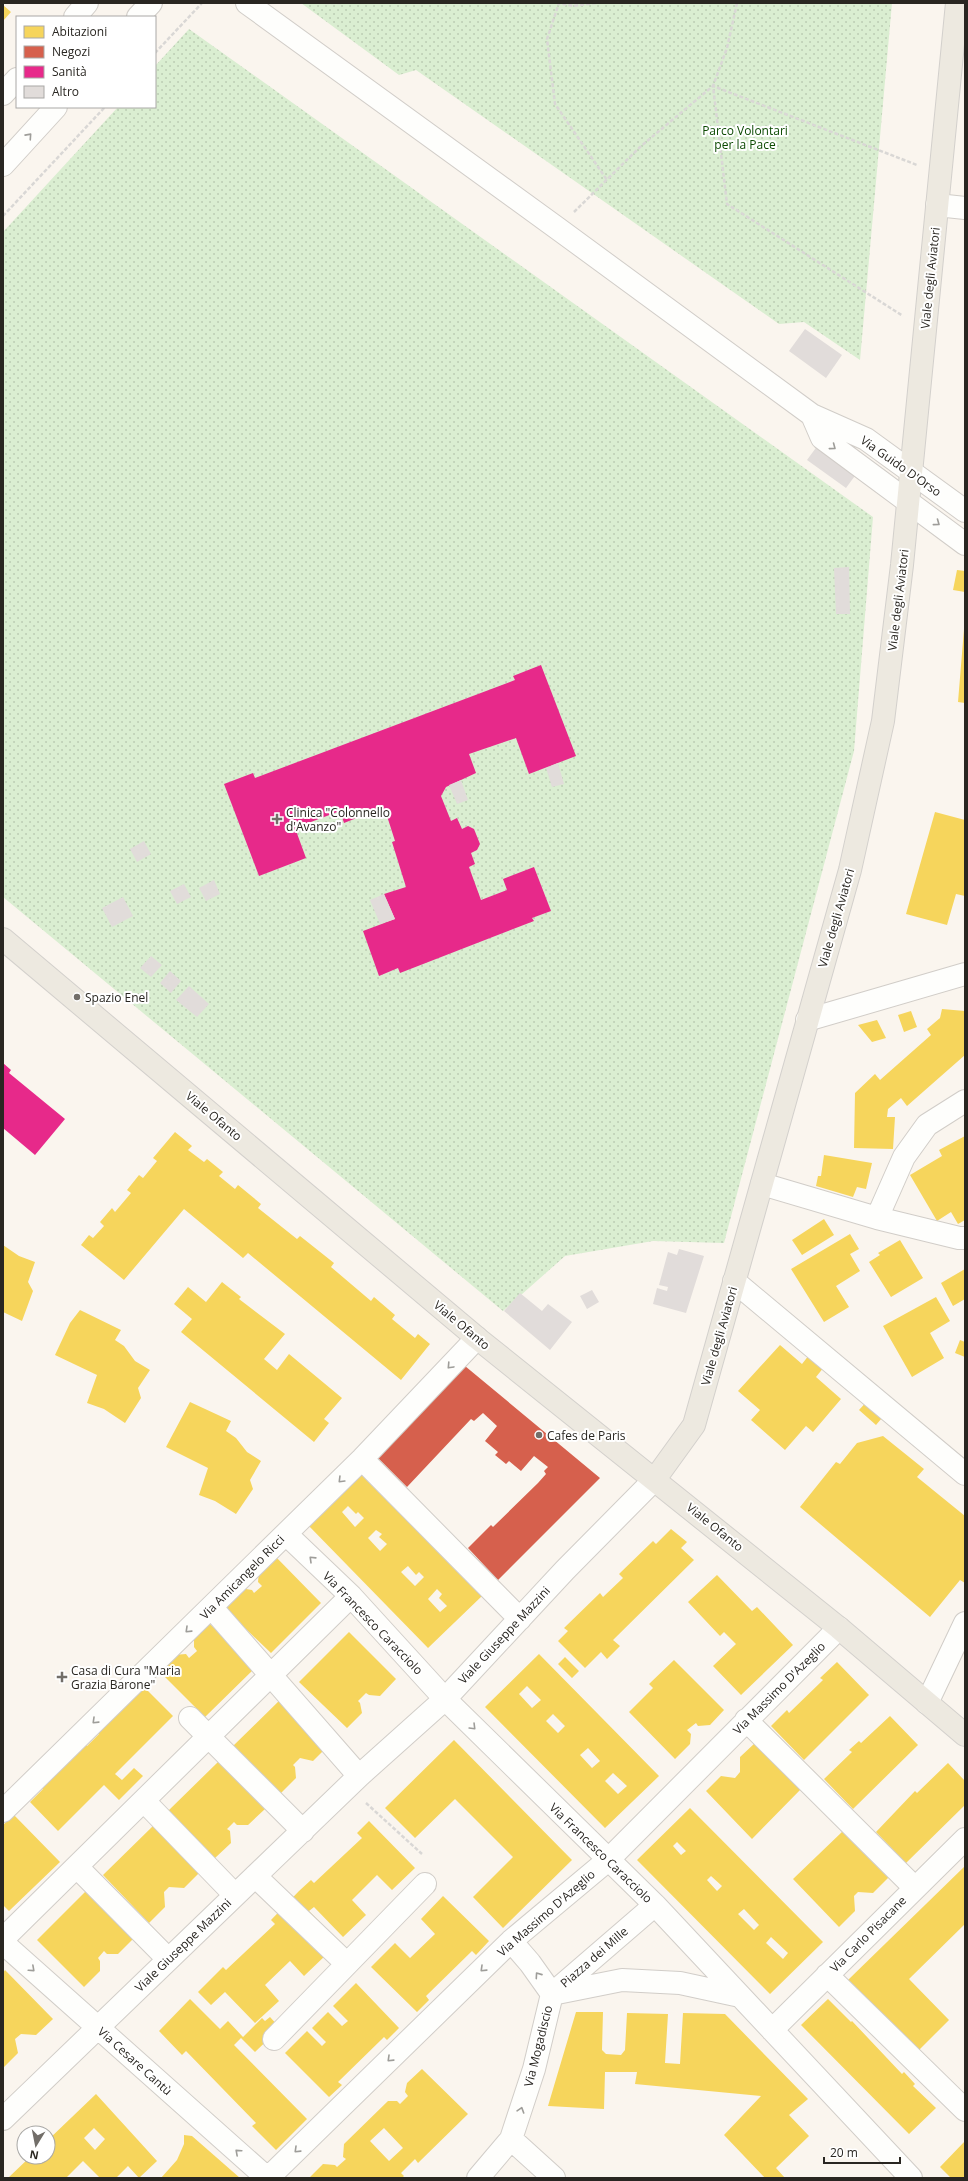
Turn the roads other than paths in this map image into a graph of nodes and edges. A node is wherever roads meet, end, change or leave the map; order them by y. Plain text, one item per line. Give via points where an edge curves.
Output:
1 (87, 3) edge
2 (151, 3) edge
3 (247, 3) edge
4 (957, 3) edge
5 (75, 16) edge
6 (139, 16) edge
7 (958, 60) edge
8 (16, 80) edge
9 (3, 94) edge
10 (55, 108) edge
11 (3, 165) edge
12 (937, 205) junction
13 (965, 208) edge
14 (812, 415) junction
15 (911, 473) junction
16 (908, 503) junction
17 (965, 511) edge
18 (965, 544) edge
19 (3, 939) edge
20 (965, 974) edge
21 (807, 1020) junction
22 (965, 1101) edge
23 (762, 1184) junction
24 (877, 1218) junction
25 (965, 1238) edge
26 (734, 1280) junction
27 (477, 1338) junction
28 (362, 1459) junction
29 (965, 1474) edge
30 (655, 1479) junction
31 (286, 1534) junction
32 (351, 1596) junction
33 (212, 1608) junction
34 (520, 1619) junction
35 (965, 1623) edge
36 (838, 1628) junction
37 (272, 1675) junction
38 (445, 1699) junction
39 (927, 1703) junction
40 (190, 1718) dead end
41 (746, 1720) junction
42 (965, 1735) edge
43 (209, 1738) junction
44 (354, 1781) junction
45 (144, 1801) junction
46 (3, 1811) edge
47 (302, 1831) junction
48 (965, 1839) edge
49 (608, 1860) junction
50 (77, 1867) junction
51 (256, 1876) junction
52 (426, 1884) dead end
53 (915, 1888) junction
54 (236, 1895) junction
55 (655, 1905) junction
56 (3, 1939) edge
57 (511, 1941) junction
58 (3, 1943) edge
59 (168, 1959) junction
60 (347, 1964) junction
61 (827, 1975) junction
62 (552, 1994) junction
63 (740, 1996) junction
64 (97, 2027) junction
65 (772, 2030) junction
66 (274, 2039) dead end
67 (8, 2105) edge
68 (965, 2110) edge
69 (511, 2139) junction
70 (268, 2178) edge
71 (478, 2178) edge
72 (554, 2178) edge
73 (911, 2178) edge

1 - 5 street
2 - 6 street
3 - 14 street, Via Guido D'Orso
4 - 7 main road, Viale degli Aviatori
7 - 12 main road, Viale degli Aviatori
8 - 9 street
11 -> 10 street
12 - 13 street
12 - 15 main road, Viale degli Aviatori
14 - 15 street, Via Guido D'Orso via 866,439
14 -> 16 street via 822,438
15 - 16 main road, Viale degli Aviatori
15 - 17 street, Via Guido D'Orso
16 -> 18 street
16 - 21 main road, Viale degli Aviatori via 883,721 850,870
19 - 27 main road, Viale Ofanto
20 - 21 street
21 - 23 main road, Viale degli Aviatori
22 - 24 street via 927,1125 904,1157
23 - 24 street
23 - 26 main road, Viale degli Aviatori
24 - 25 street
26 - 29 street
26 - 30 main road, Viale degli Aviatori via 694,1425
27 -> 28 street, Via Amicangelo Ricci
27 - 30 main road, Viale Ofanto
28 -> 31 street, Via Amicangelo Ricci
28 - 34 street
30 - 34 street, Viale Giuseppe Mazzini
30 - 36 main road, Viale Ofanto
32 -> 31 street, Via Francesco Caracciolo
31 - 33 street, Via Amicangelo Ricci
32 - 37 street
32 - 38 street, Via Francesco Caracciolo
33 - 37 street
33 -> 46 street, Via Amicangelo Ricci
34 - 38 street, Viale Giuseppe Mazzini
35 - 39 street
36 - 39 main road, Viale Ofanto
36 - 41 street, Via Massimo D'Azeglio
37 - 43 street
37 - 44 street
38 - 44 street, Viale Giuseppe Mazzini
38 -> 49 street, Via Francesco Caracciolo
39 - 42 main road, Viale Ofanto
40 - 43 street
41 - 49 street, Via Massimo D'Azeglio
41 - 53 street
43 - 45 street
43 - 47 street
44 - 47 street, Viale Giuseppe Mazzini
45 - 50 street
45 - 54 street
47 - 51 street, Viale Giuseppe Mazzini
48 - 53 street, Via Carlo Pisacane
49 - 55 street, Via Francesco Caracciolo
49 - 57 street, Via Massimo D'Azeglio
50 - 56 street
50 - 59 street
51 - 54 street, Viale Giuseppe Mazzini
51 - 60 street
52 - 60 street
53 - 61 street, Via Carlo Pisacane
54 - 59 street, Viale Giuseppe Mazzini
55 - 62 street, Piazza dei Mille
55 - 63 street, Via Francesco Caracciolo
62 -> 57 street, Via Mogadiscio
57 -> 70 street, Via Massimo D'Azeglio
58 -> 64 street, Via Cesare Cantù
59 - 64 street, Viale Giuseppe Mazzini
60 - 66 street
61 - 65 street, Via Carlo Pisacane
61 - 68 street
62 - 63 street, Piazza dei Mille via 622,1980 680,1983
69 -> 62 street, Via Mogadiscio via 534,2069
63 - 65 street, Via Francesco Caracciolo
64 - 67 street, Viale Giuseppe Mazzini
70 -> 64 street, Via Cesare Cantù
65 - 73 street, Via Francesco Caracciolo
69 - 71 street, Via Mogadiscio
69 - 72 street

